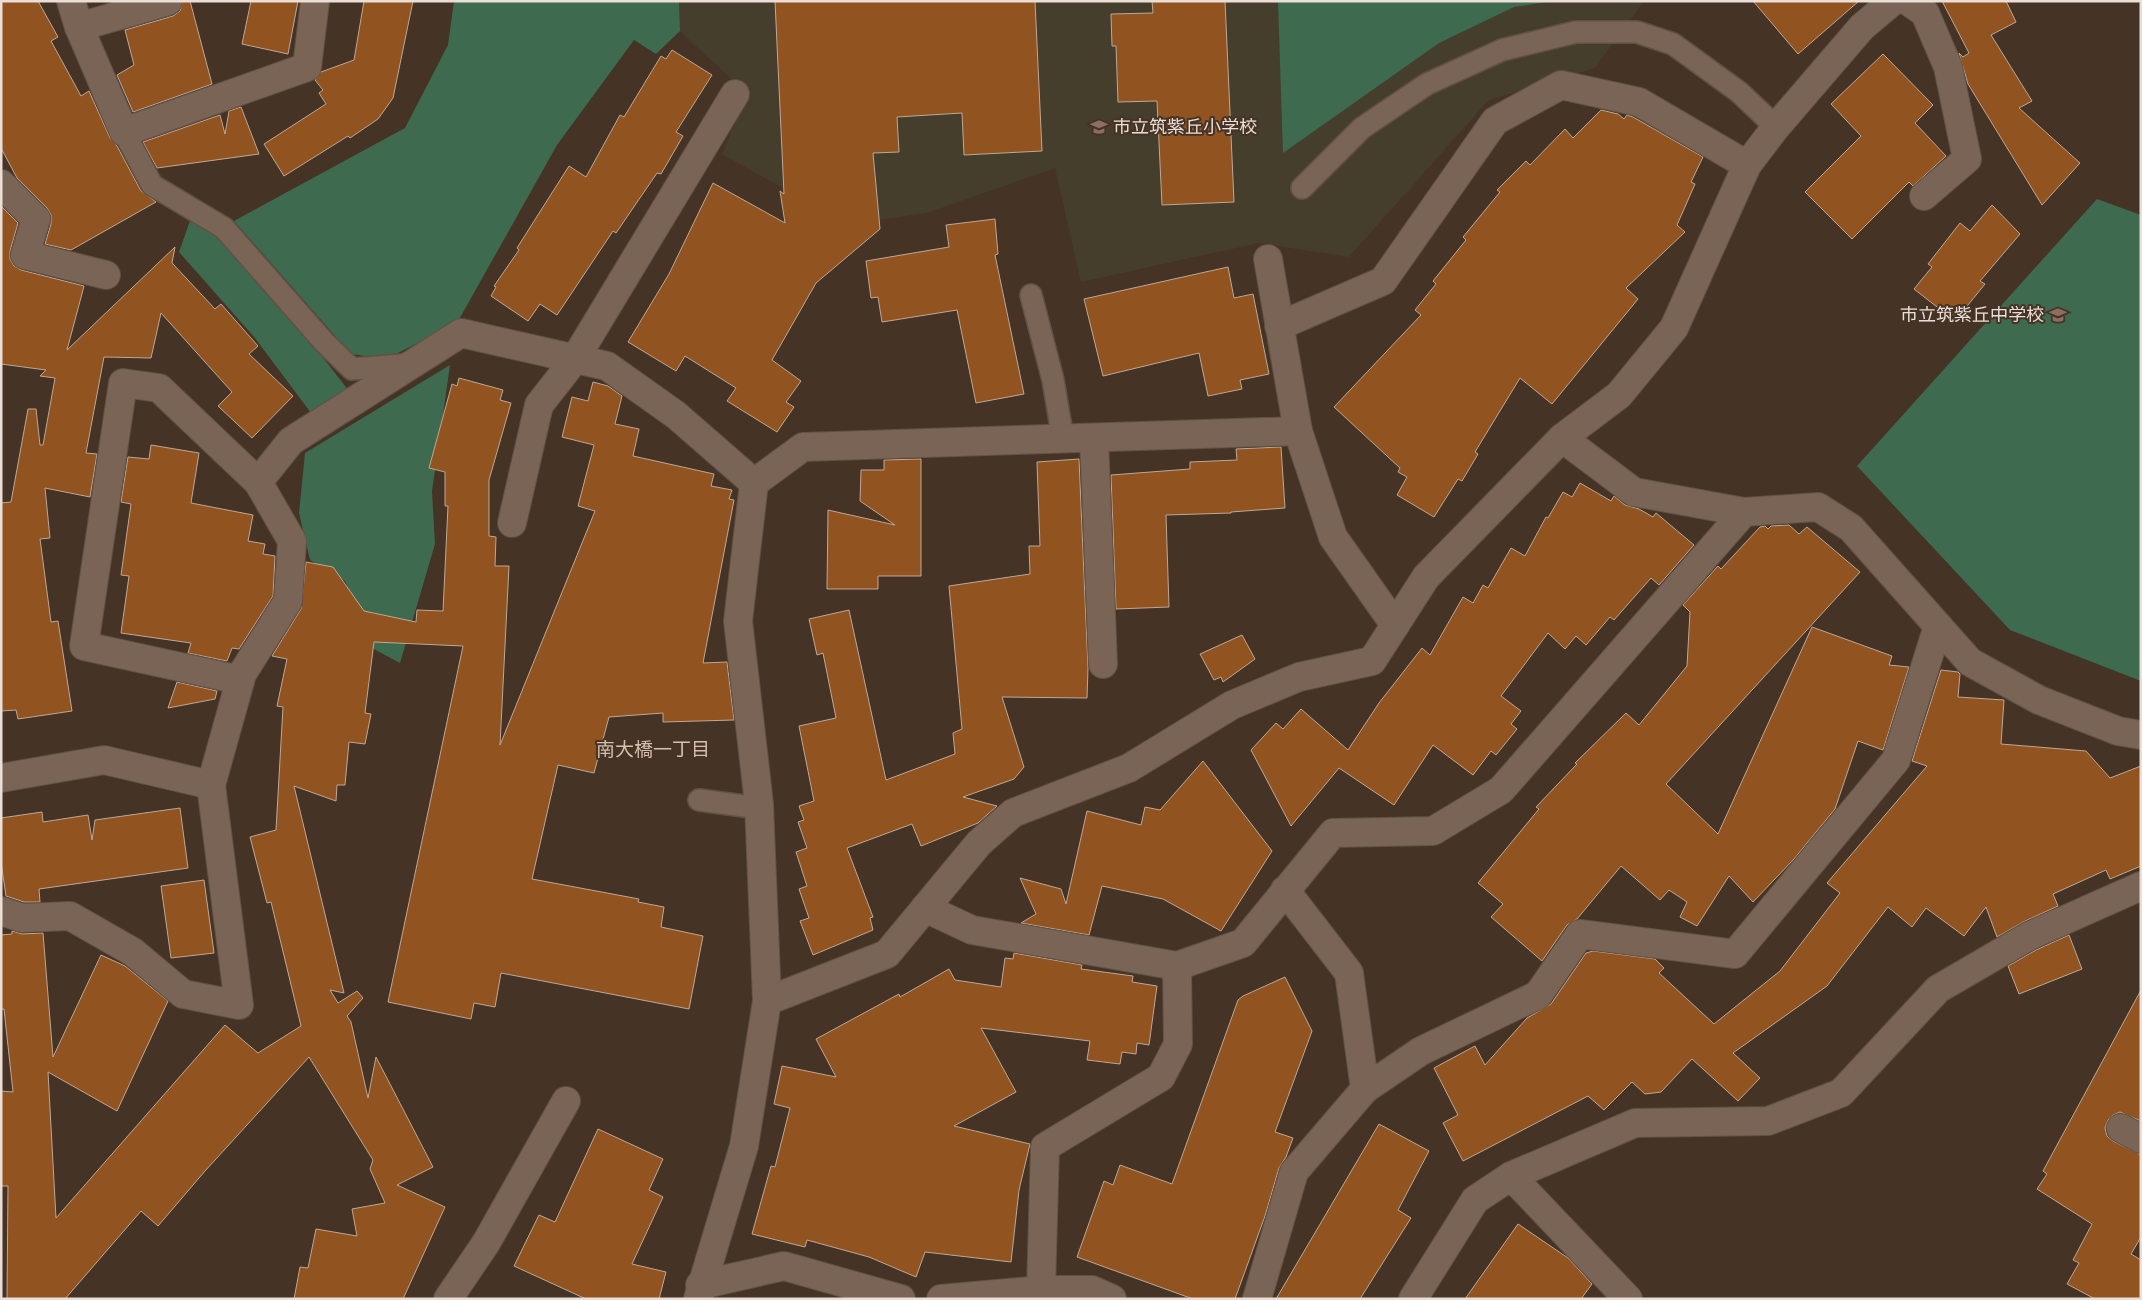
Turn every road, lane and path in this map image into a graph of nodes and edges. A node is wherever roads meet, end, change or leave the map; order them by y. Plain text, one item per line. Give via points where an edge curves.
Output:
1 (71, 1) edge
2 (168, 1) edge
3 (315, 1) edge
4 (1893, 1) edge
5 (1908, 1) edge
6 (79, 27) junction
7 (735, 94) dead end
8 (1776, 127) junction
9 (124, 132) junction
10 (1748, 165) junction
11 (1, 184) edge
12 (1302, 188) dead end
13 (1924, 196) dead end
14 (1268, 259) dead end
15 (106, 275) dead end
16 (1031, 295) dead end
17 (1280, 326) junction
18 (575, 359) junction
19 (414, 364) junction
20 (1298, 431) junction
21 (1094, 438) junction
22 (1562, 438) junction
23 (1063, 439) junction
24 (258, 482) junction
25 (754, 483) junction
26 (1744, 512) junction
27 (512, 523) dead end
28 (1395, 625) junction
29 (1938, 626) junction
30 (1103, 664) dead end
31 (240, 680) junction
32 (2141, 735) edge
33 (1, 778) edge
34 (211, 785) junction
35 (699, 800) dead end
36 (759, 808) junction
37 (2141, 886) edge
38 (1285, 890) junction
39 (925, 908) junction
40 (1, 911) edge
41 (1177, 966) junction
42 (767, 1001) junction
43 (1365, 1089) junction
44 (566, 1101) dead end
45 (1511, 1176) junction
46 (1041, 1290) junction
47 (699, 1292) edge
48 (448, 1299) edge
49 (901, 1299) edge
50 (941, 1299) edge
51 (1112, 1299) edge
52 (1257, 1299) edge
53 (1413, 1299) edge
54 (1628, 1299) edge

1 - 6 street
2 - 6 street
3 - 9 street via 307,67
4 - 8 street via 1862,27
5 - 13 street via 1925,13 1948,67 1967,158
6 - 9 street
7 - 18 street
8 - 10 street
8 - 12 lane via 1739,92 1674,44 1637,32 1576,32 1502,50 1427,84 1362,128
9 - 19 lane via 152,185 224,228 324,342 352,369
10 - 17 street via 1639,102 1560,85 1496,121 1383,281
10 - 22 street via 1674,328 1619,395
11 - 15 street via 36,219 25,255
14 - 17 street
16 - 23 lane via 1053,380
17 - 20 street
18 - 19 street via 461,333
18 - 25 street via 607,366 676,415
18 - 27 street via 539,405
19 - 24 street via 291,442
20 - 21 street
20 - 28 street via 1333,537
21 - 23 street
21 - 30 street
22 - 26 street via 1634,492
22 - 28 street via 1426,577
23 - 25 street via 803,447
24 - 31 street via 292,541 288,601
24 - 31 street via 159,388 123,383 84,646
25 - 36 street via 738,621
26 - 29 street via 1818,507 1851,528
26 - 38 street via 1501,790 1433,831 1334,833
28 - 39 street via 1372,661 1299,677 1232,705 1129,768 1013,813 979,843
29 - 32 street via 1970,662 2039,700 2118,731
29 - 43 street via 1896,760 1735,954 1580,934 1538,995 1421,1051
31 - 34 street
33 - 34 street via 104,760
34 - 40 street via 239,1005 183,994 133,952 70,916 22,918
35 - 36 lane
36 - 42 street
37 - 45 street via 2029,936 1938,989 1841,1093 1768,1121 1635,1123
38 - 41 street via 1243,943
38 - 43 street via 1349,973
39 - 41 street via 972,930
39 - 42 street via 888,954
41 - 46 street via 1178,1044 1161,1076 1045,1147
42 - 47 street via 744,1146
43 - 52 street via 1294,1172
44 - 48 street via 486,1243
45 - 53 street via 1475,1200
45 - 54 street
46 - 50 street
46 - 51 street via 1092,1290
47 - 49 street via 784,1266

